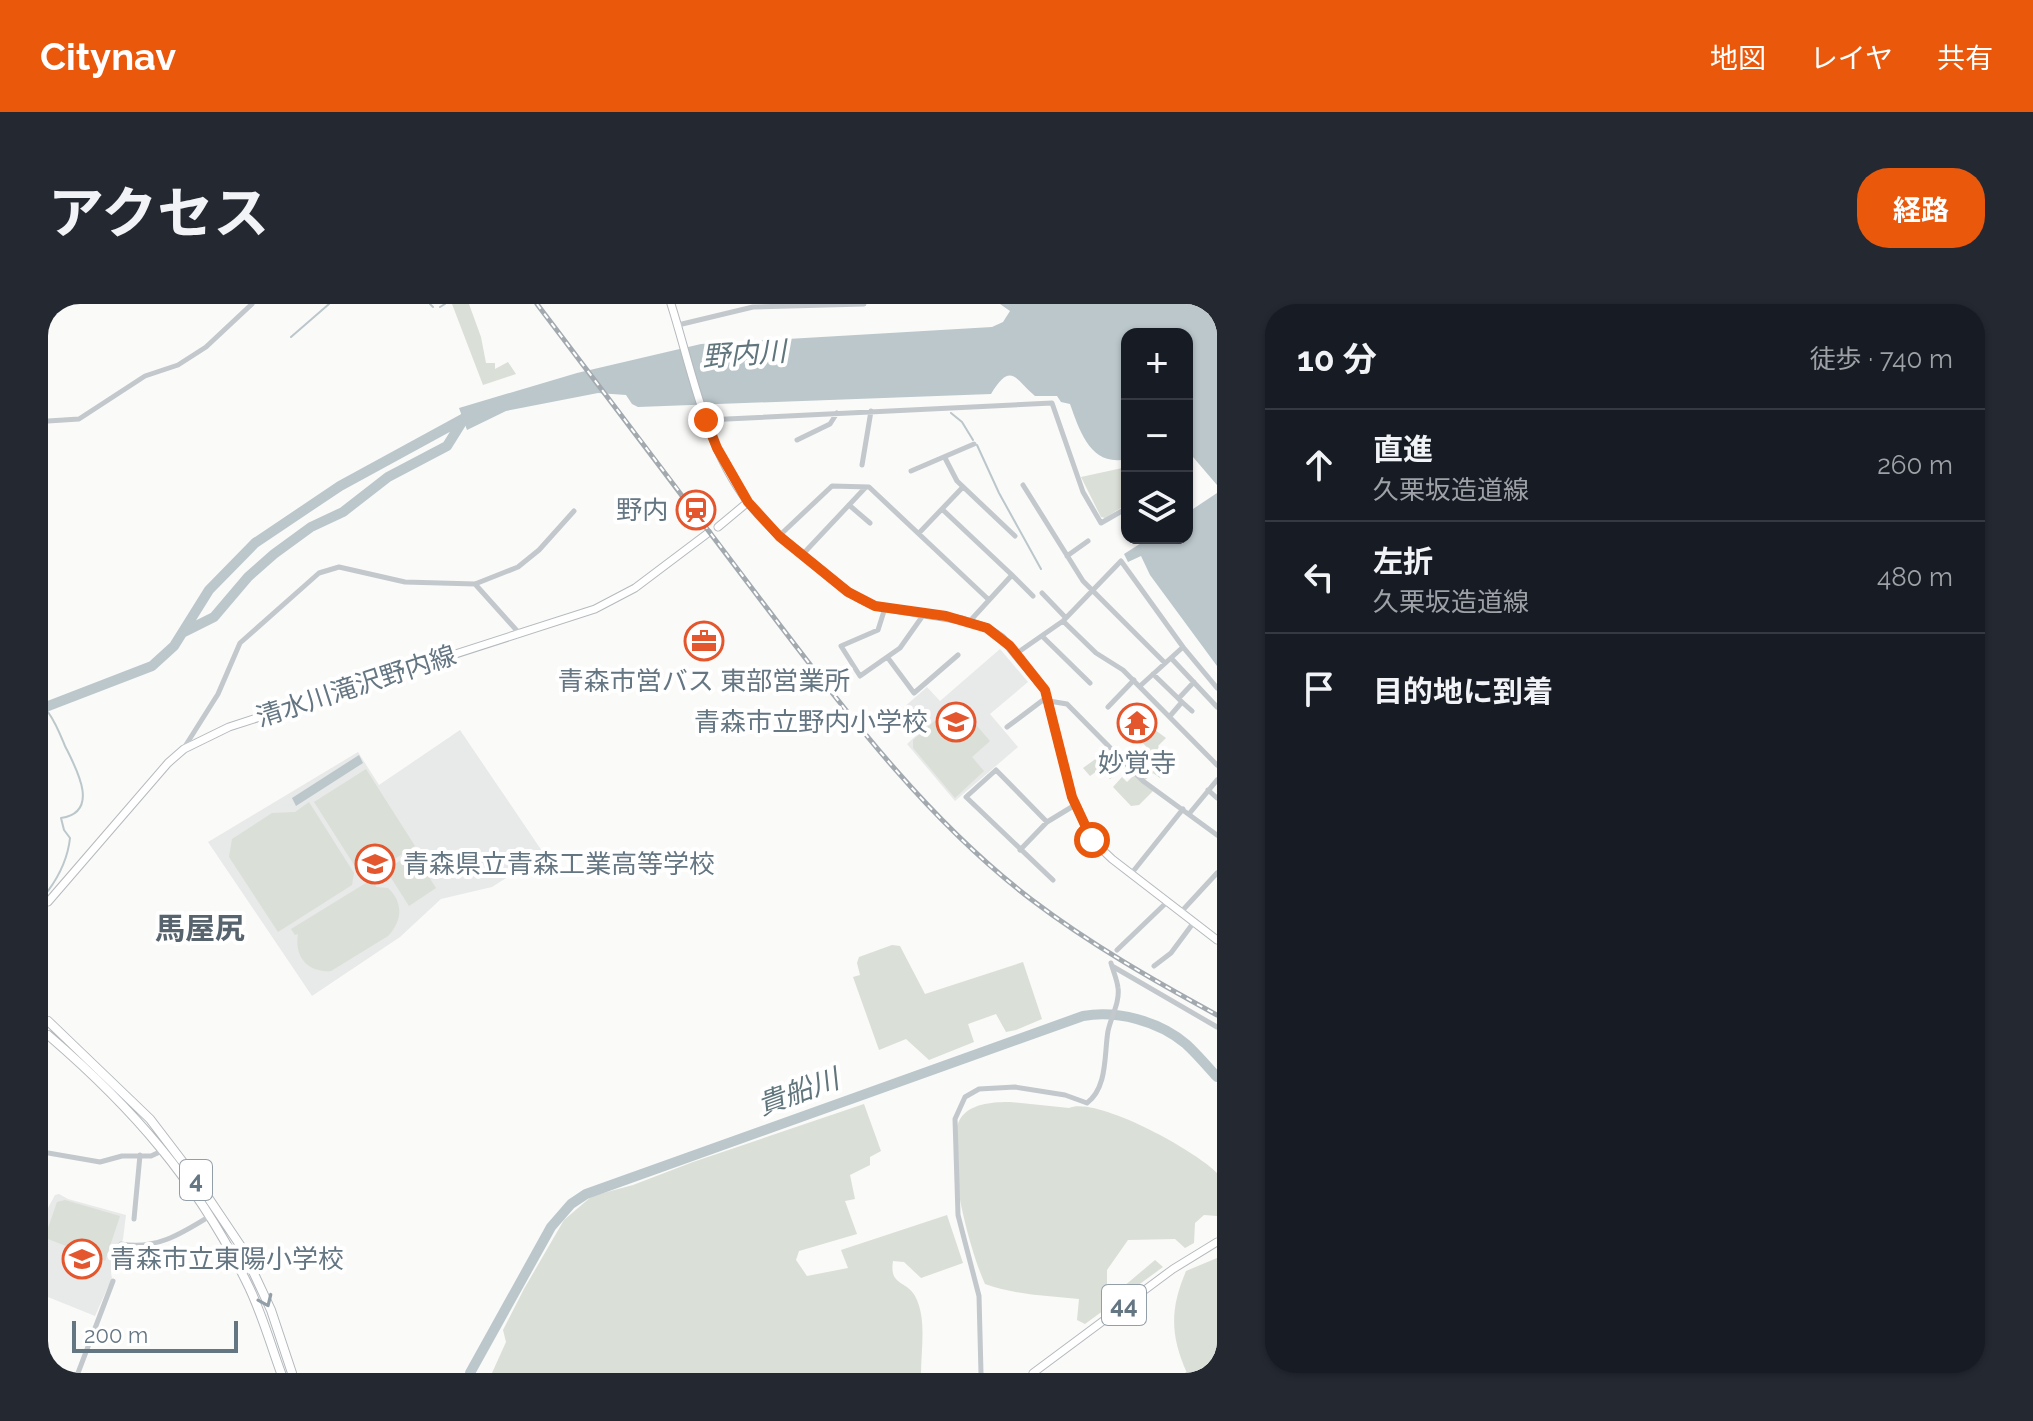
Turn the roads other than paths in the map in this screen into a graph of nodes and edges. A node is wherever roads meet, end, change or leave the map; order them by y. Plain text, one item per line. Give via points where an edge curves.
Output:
1 (252, 304) edge
2 (671, 304) edge
3 (843, 304) edge
4 (864, 304) edge
5 (776, 305) edge
6 (678, 325) junction
7 (871, 411) junction
8 (838, 413) junction
9 (705, 417) junction
10 (48, 421) edge
11 (797, 440) dead end
12 (974, 444) dead end
13 (945, 458) junction
14 (862, 465) dead end
15 (911, 471) dead end
16 (1023, 485) dead end
17 (866, 487) junction
18 (962, 488) junction
19 (748, 502) junction
20 (849, 505) junction
21 (943, 510) junction
22 (574, 511) dead end
23 (1121, 511) edge
24 (870, 523) dead end
25 (718, 527) dead end
26 (708, 533) dead end
27 (919, 533) junction
28 (779, 536) junction
29 (1015, 536) dead end
30 (1088, 541) dead end
31 (802, 555) junction
32 (1066, 557) junction
33 (1012, 575) junction
34 (475, 584) junction
35 (1092, 589) junction
36 (1042, 593) dead end
37 (1033, 596) dead end
38 (989, 600) junction
39 (885, 608) junction
40 (925, 613) junction
41 (1064, 620) junction
42 (969, 622) junction
43 (519, 633) junction
44 (1043, 637) junction
45 (1183, 647) junction
46 (1017, 653) junction
47 (958, 655) dead end
48 (888, 658) junction
49 (1171, 658) junction
50 (1165, 663) junction
51 (1153, 674) junction
52 (1134, 680) junction
53 (1194, 682) junction
54 (1090, 683) dead end
55 (1140, 686) junction
56 (1217, 688) edge
57 (1048, 699) junction
58 (1180, 700) junction
59 (1108, 707) dead end
60 (1217, 707) edge
61 (1192, 711) dead end
62 (1170, 716) junction
63 (1007, 727) dead end
64 (184, 749) junction
65 (1217, 765) edge
66 (1217, 780) edge
67 (1208, 790) junction
68 (1217, 798) edge
69 (1075, 805) junction
70 (1183, 809) junction
71 (1189, 814) junction
72 (1047, 822) junction
73 (1217, 835) edge
74 (1020, 850) junction
75 (1217, 873) edge
76 (1131, 874) junction
77 (1053, 880) dead end
78 (48, 902) edge
79 (1167, 902) junction
80 (1181, 912) junction
81 (1194, 922) junction
82 (1217, 940) edge
83 (1117, 950) dead end
84 (1154, 966) dead end
85 (48, 1021) edge
86 (1217, 1027) edge
87 (48, 1035) edge
88 (164, 1150) junction
89 (48, 1153) edge
90 (140, 1155) junction
91 (210, 1215) junction
92 (134, 1219) dead end
93 (1217, 1242) edge
94 (121, 1244) dead end
95 (113, 1281) dead end
96 (78, 1373) edge
97 (281, 1373) edge
98 (292, 1373) edge
99 (981, 1373) edge
100 (1033, 1373) edge

1 - 10 street via 178,365 145,376 79,419
2 - 6 main road
3 - 4 street
3 - 5 street
5 - 6 street
6 - 9 main road
7 - 8 street
7 - 14 street
7 - 23 street via 1052,403 1083,492 1101,523
8 - 9 street
8 - 11 street via 830,424
9 - 19 main road
12 - 13 street
13 - 15 street
13 - 18 street
16 - 32 street
17 - 20 street
17 - 27 street
17 - 28 street via 832,486
18 - 21 street
18 - 29 street
19 - 25 main road
19 - 28 main road
20 - 24 street
20 - 31 street
21 - 27 street
21 - 33 street
22 - 34 street via 518,567
26 - 43 main road, 清水川滝沢野内線 via 618,599
27 - 38 street
28 - 31 main road
30 - 32 street
31 - 39 main road via 848,592
32 - 35 street
33 - 37 street
33 - 38 street
34 - 43 street
34 - 64 street via 405,582 339,567 319,573 240,643 218,694
35 - 41 street
35 - 45 street via 1121,561
35 - 50 street
36 - 41 street
38 - 42 street
39 - 40 main road
39 - 48 street via 878,630 841,646 860,676
40 - 42 main road
40 - 48 street via 906,643
41 - 44 street
41 - 52 street via 1096,653
42 - 46 main road via 992,631
43 - 64 main road, 清水川滝沢野内線 via 229,727
44 - 46 street
44 - 54 street
45 - 49 street
45 - 56 street
46 - 57 main road
47 - 48 street via 914,693
49 - 50 street
49 - 53 street
50 - 51 street
51 - 55 street
51 - 58 street
52 - 55 street
52 - 59 street
53 - 58 street
53 - 60 street
55 - 62 street
57 - 63 street
57 - 69 main road
57 - 70 street via 1067,704 1143,781
58 - 61 street
58 - 62 street
62 - 65 street
64 - 78 main road, 清水川滝沢野内線
66 - 67 street
67 - 68 street
67 - 71 street
69 - 72 street
69 - 76 main road via 1092,840
70 - 71 street
70 - 76 street
71 - 73 street
72 - 74 street
72 - 74 street via 996,770 966,797
74 - 77 street
75 - 80 street
76 - 79 main road
79 - 80 main road
79 - 83 street
80 - 81 main road
81 - 82 main road
81 - 84 street
85 -> 98 highway, 4 via 150,1119 195,1178 242,1248
86 - 99 street via 1111,964 1119,990 1105,1066 1091,1101 1015,1087 979,1089 965,1097 955,1119 958,1215 979,1296
87 - 88 highway, 4 via 114,1094
88 - 90 street
88 - 91 highway, 4
89 - 90 street via 100,1162
90 - 92 street
91 - 94 street via 155,1245
91 - 97 highway, 4 via 248,1284
93 - 100 main road, 44
95 - 96 street

